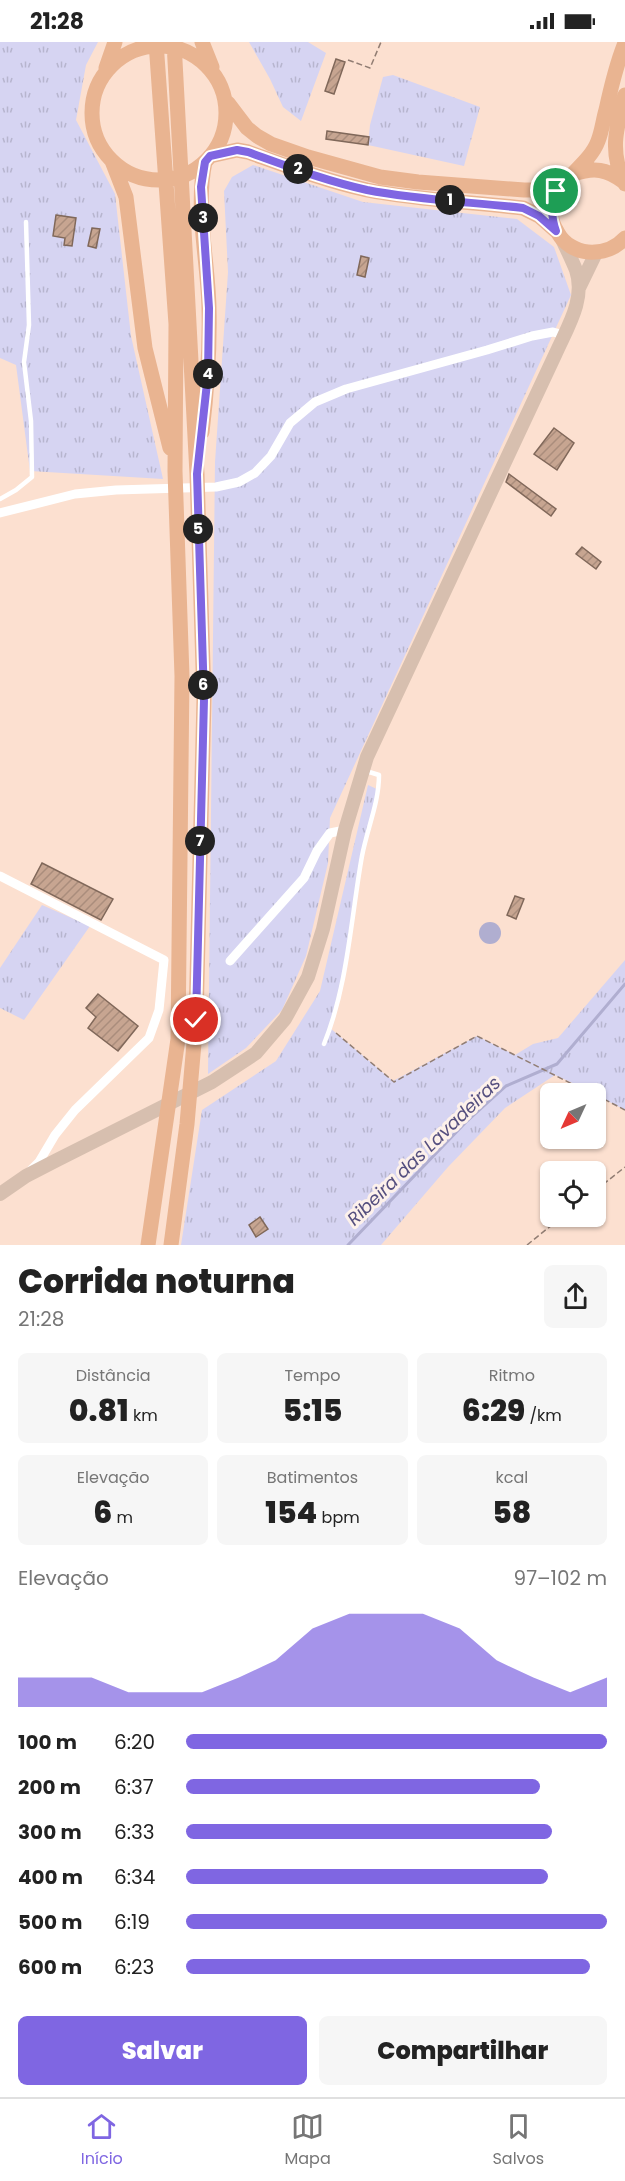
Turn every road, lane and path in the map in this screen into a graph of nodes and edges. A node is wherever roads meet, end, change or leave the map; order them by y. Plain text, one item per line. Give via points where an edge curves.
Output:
1 (115, 42) edge
2 (156, 42) edge
3 (174, 42) edge
4 (202, 42) edge
5 (381, 42) edge
6 (625, 43) edge
7 (348, 60) dead end
8 (212, 68) junction
9 (104, 72) junction
10 (625, 95) edge
11 (228, 103) junction
12 (620, 143) edge
13 (207, 159) junction
14 (111, 160) junction
15 (569, 177) junction
16 (624, 183) edge
17 (26, 222) dead end
18 (559, 235) junction
19 (625, 238) edge
20 (597, 253) junction
21 (579, 288) junction
22 (564, 335) junction
23 (176, 471) junction
24 (197, 474) junction
25 (0, 499) edge
26 (0, 513) edge
27 (363, 770) junction
28 (345, 830) junction
29 (0, 876) edge
30 (230, 961) dead end
31 (330, 1028) junction
32 (324, 1044) dead end
33 (571, 1083) edge
34 (606, 1100) edge
35 (625, 1110) edge
36 (55, 1135) junction
37 (57, 1160) junction
38 (625, 1167) edge
39 (26, 1176) junction
40 (606, 1182) edge
41 (0, 1194) edge
42 (549, 1227) edge
43 (148, 1245) edge
44 (171, 1245) edge
45 (527, 1245) edge

1 - 9 main road
2 - 23 main road via 176,324
3 - 24 main road
4 - 8 main road
5 - 7 path via 370,68
6 - 15 main road via 598,141 590,157
8 - 9 main road via 188,52 159,47 134,52
8 - 11 main road
9 - 14 main road via 94,92 91,118 98,143
10 - 12 main road
11 - 13 main road via 224,133
11 - 15 main road via 247,128 271,144 380,177 540,190
12 - 16 main road via 615,159
13 - 14 main road via 191,172 162,180 122,169
13 - 18 main road via 237,150 366,190 523,208 539,216
13 - 24 main road via 201,187 209,308 208,374
14 - 23 main road via 126,197 146,348
15 - 16 main road via 586,169 600,170
15 - 18 main road via 556,191 552,204 552,218
17 - 25 lane via 29,325 24,362 32,477
18 - 20 main road via 572,247
18 - 21 street via 577,272
19 - 20 main road via 609,250
20 - 21 street
21 - 22 street via 578,302
22 - 26 street via 554,332 532,336 346,389 315,402 290,423 271,456 255,473 239,482 216,487 75,494
22 - 27 street
23 - 43 main road via 182,676 178,1039
24 - 44 main road via 204,699 196,1020
27 - 28 street
27 - 31 lane via 379,775 379,790
28 - 30 street via 330,832 303,878
28 - 37 street via 308,977 285,1019 256,1053 212,1082
29 - 36 street via 164,960 159,1010 149,1038 75,1110
31 - 32 lane
31 - 33 path via 394,1082 477,1036
34 - 35 path
36 - 37 street
36 - 39 street
37 - 39 street
38 - 40 path
39 - 41 street
42 - 45 path

